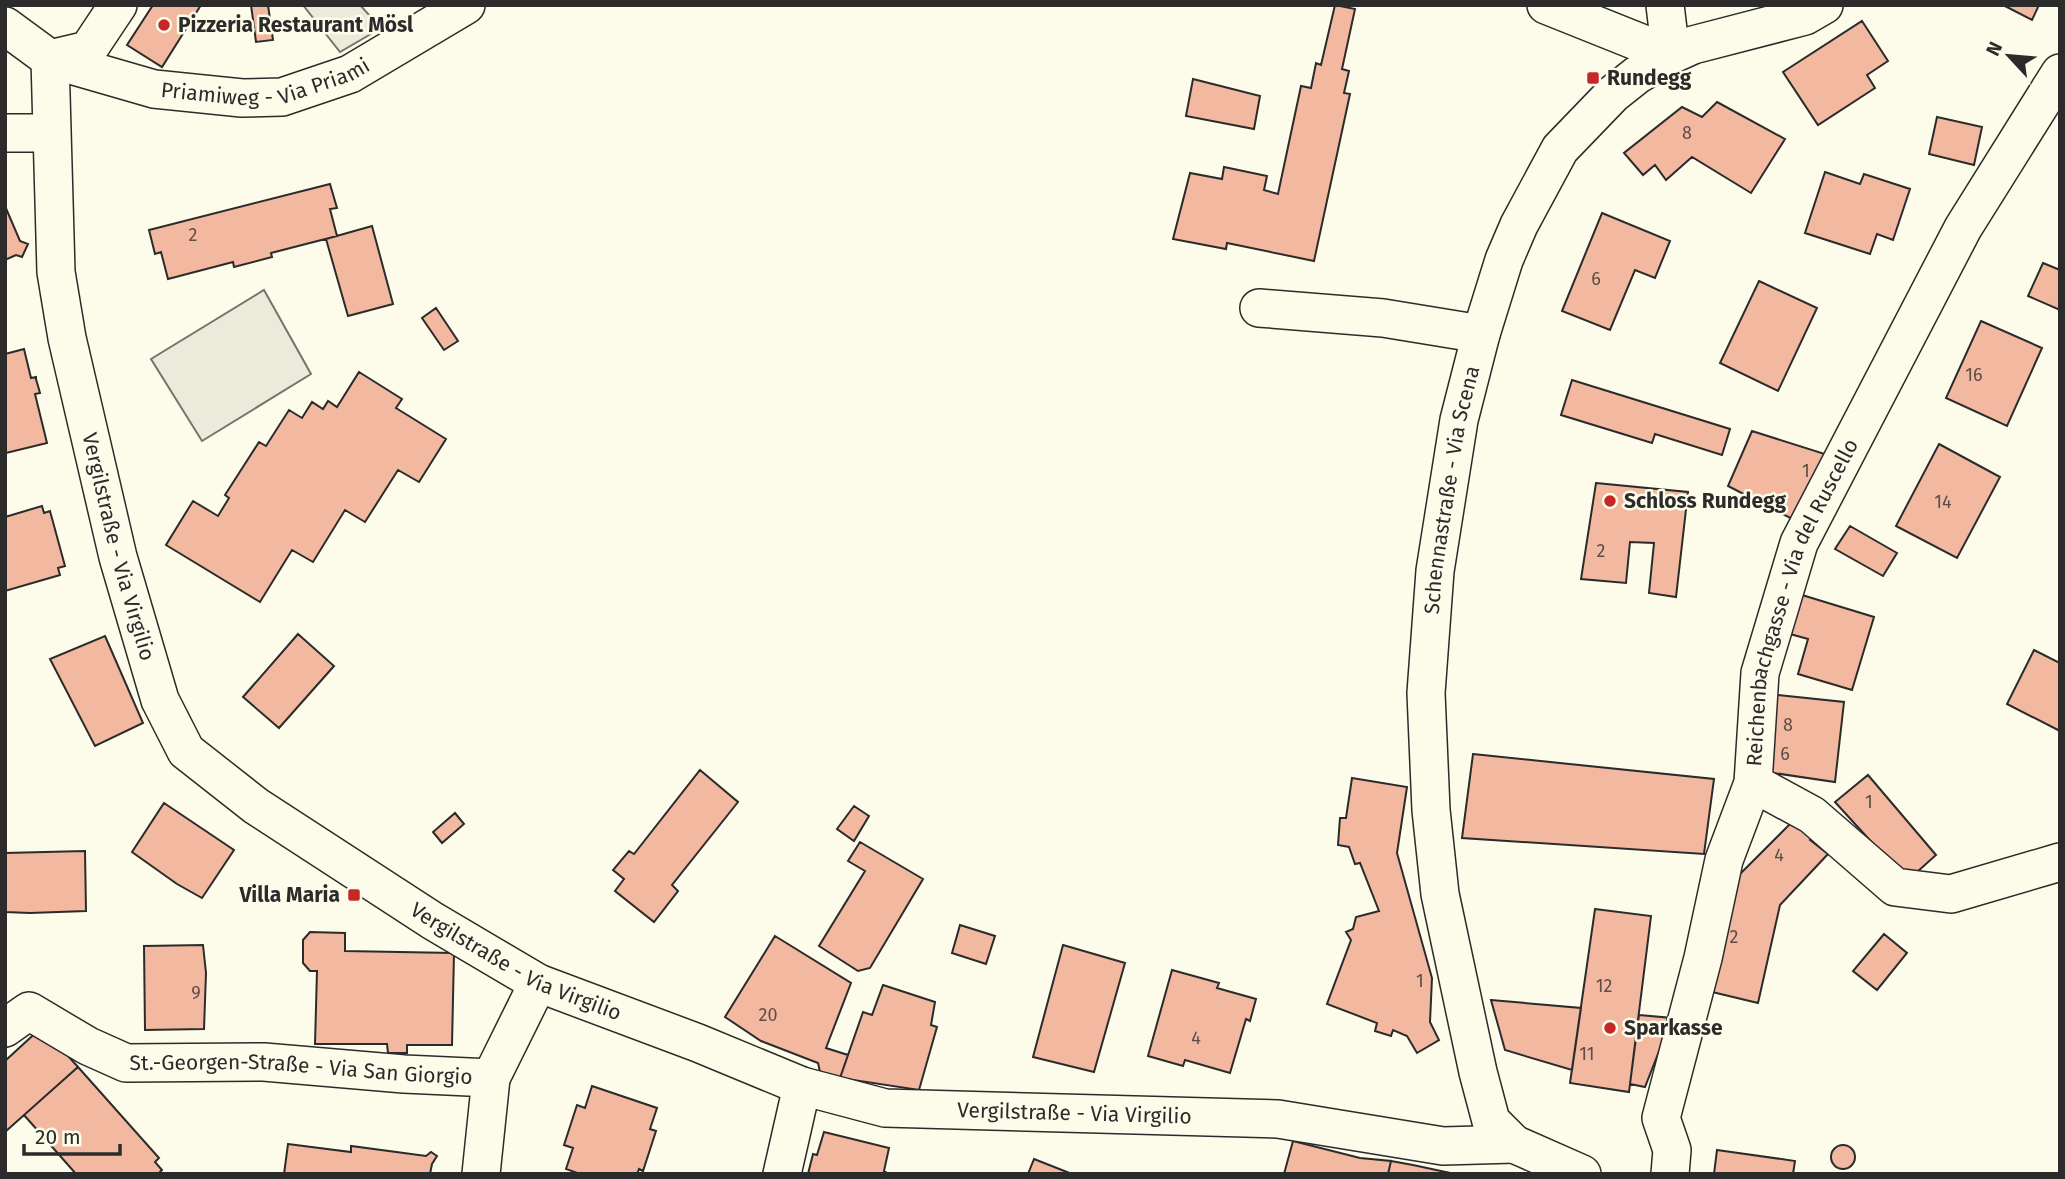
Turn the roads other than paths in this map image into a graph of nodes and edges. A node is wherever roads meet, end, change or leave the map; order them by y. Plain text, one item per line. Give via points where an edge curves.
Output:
1 (118, 5) edge
2 (466, 5) edge
3 (1546, 5) edge
4 (1665, 5) edge
5 (1824, 5) edge
6 (5, 26) edge
7 (1671, 55) junction
8 (50, 59) junction
9 (2060, 73) edge
10 (5, 133) edge
11 (51, 133) junction
12 (1259, 308) dead end
13 (1481, 334) junction
14 (1753, 783) junction
15 (2060, 862) edge
16 (538, 983) junction
17 (5, 1028) edge
18 (491, 1078) junction
19 (802, 1086) junction
20 (1514, 1144) junction
21 (481, 1174) edge
22 (782, 1174) edge
23 (1582, 1174) edge
24 (1670, 1174) edge

1 - 8 street via 88,50
2 - 8 street, Priamiweg - Via Priami via 350,75 282,97 154,89
3 - 7 street
4 - 7 street
5 - 7 street, Schennastraße - Via Scena via 1805,16
6 - 8 street
7 - 13 street, Schennastraße - Via Scena via 1608,99 1560,149 1504,260
8 - 11 street, Vergilstraße - Via Virgilio
9 - 14 street, Reichenbachgasse - Via del Ruscello via 1963,228 1799,543 1760,673
10 - 11 street
11 - 16 street, Vergilstraße - Via Virgilio via 56,272 67,338 147,660 160,700 186,751 256,806
12 - 13 street via 1383,318
13 - 20 street, Schennastraße - Via Scena via 1459,420 1439,543 1426,693 1431,810 1443,908 1486,1107 1491,1121
14 - 15 street via 1812,815 1895,887 1951,894
14 - 24 street, Reichenbachgasse - Via del Ruscello via 1724,860 1661,1118 1672,1150
16 - 18 street, St.-Georgen-Straße - Via San Giorgio
16 - 19 street, Vergilstraße - Via Virgilio
17 - 18 street, St.-Georgen-Straße - Via San Giorgio via 29,1012 126,1063 264,1062
18 - 21 street, St.-Georgen-Straße - Via San Giorgio
19 - 20 street, Vergilstraße - Via Virgilio via 885,1108 1278,1119 1443,1146
19 - 22 street
20 - 23 street

